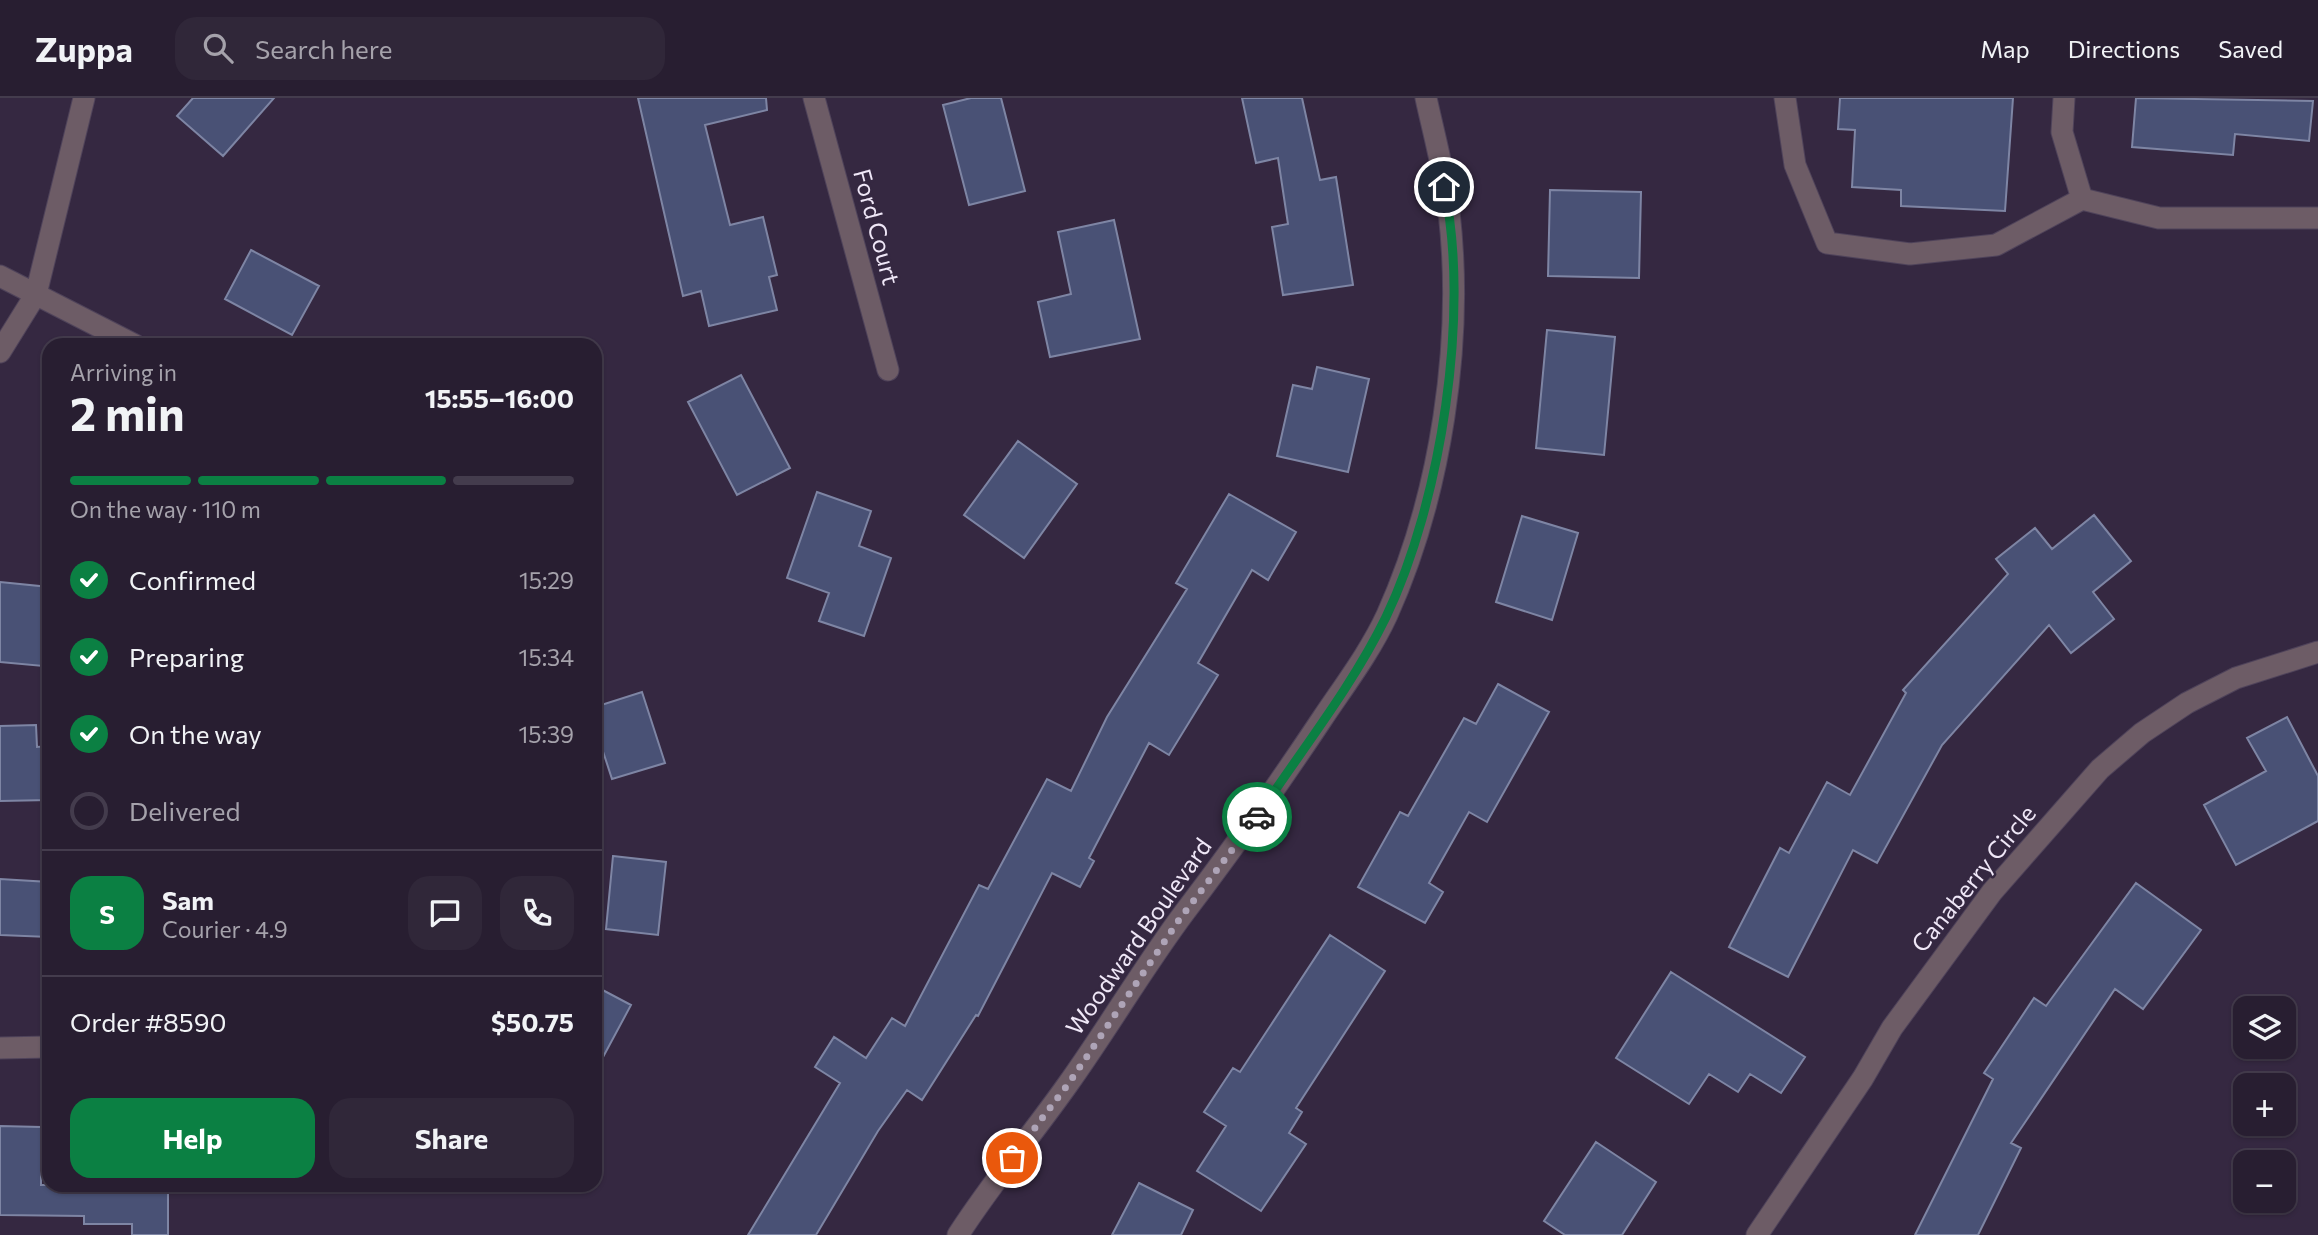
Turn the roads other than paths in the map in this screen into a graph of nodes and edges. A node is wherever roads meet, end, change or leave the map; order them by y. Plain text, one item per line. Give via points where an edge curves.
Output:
1 (84, 98) edge
2 (814, 98) edge
3 (1426, 98) edge
4 (1785, 98) edge
5 (2064, 98) edge
6 (2081, 199) junction
7 (2318, 218) edge
8 (0, 275) edge
9 (36, 294) junction
10 (121, 338) edge
11 (0, 352) edge
12 (888, 370) dead end
13 (2318, 652) edge
14 (42, 1047) edge
15 (0, 1048) edge
16 (958, 1235) edge
17 (1757, 1235) edge

1 - 9 street
2 - 12 street, Ford Court
3 - 16 street, Woodward Boulevard via 1449,209 1454,315 1450,388 1424,504 1386,617 1255,820 1179,920 1069,1083
4 - 6 street via 1795,165 1827,243 1910,254 1996,245
5 - 6 street via 2062,132
6 - 7 street via 2159,218
8 - 9 street
9 - 10 street
9 - 11 street
13 - 17 street, Canaberry Circle via 2236,678 2187,703 2142,733 2101,769 1969,923 1892,1028
14 - 15 street

